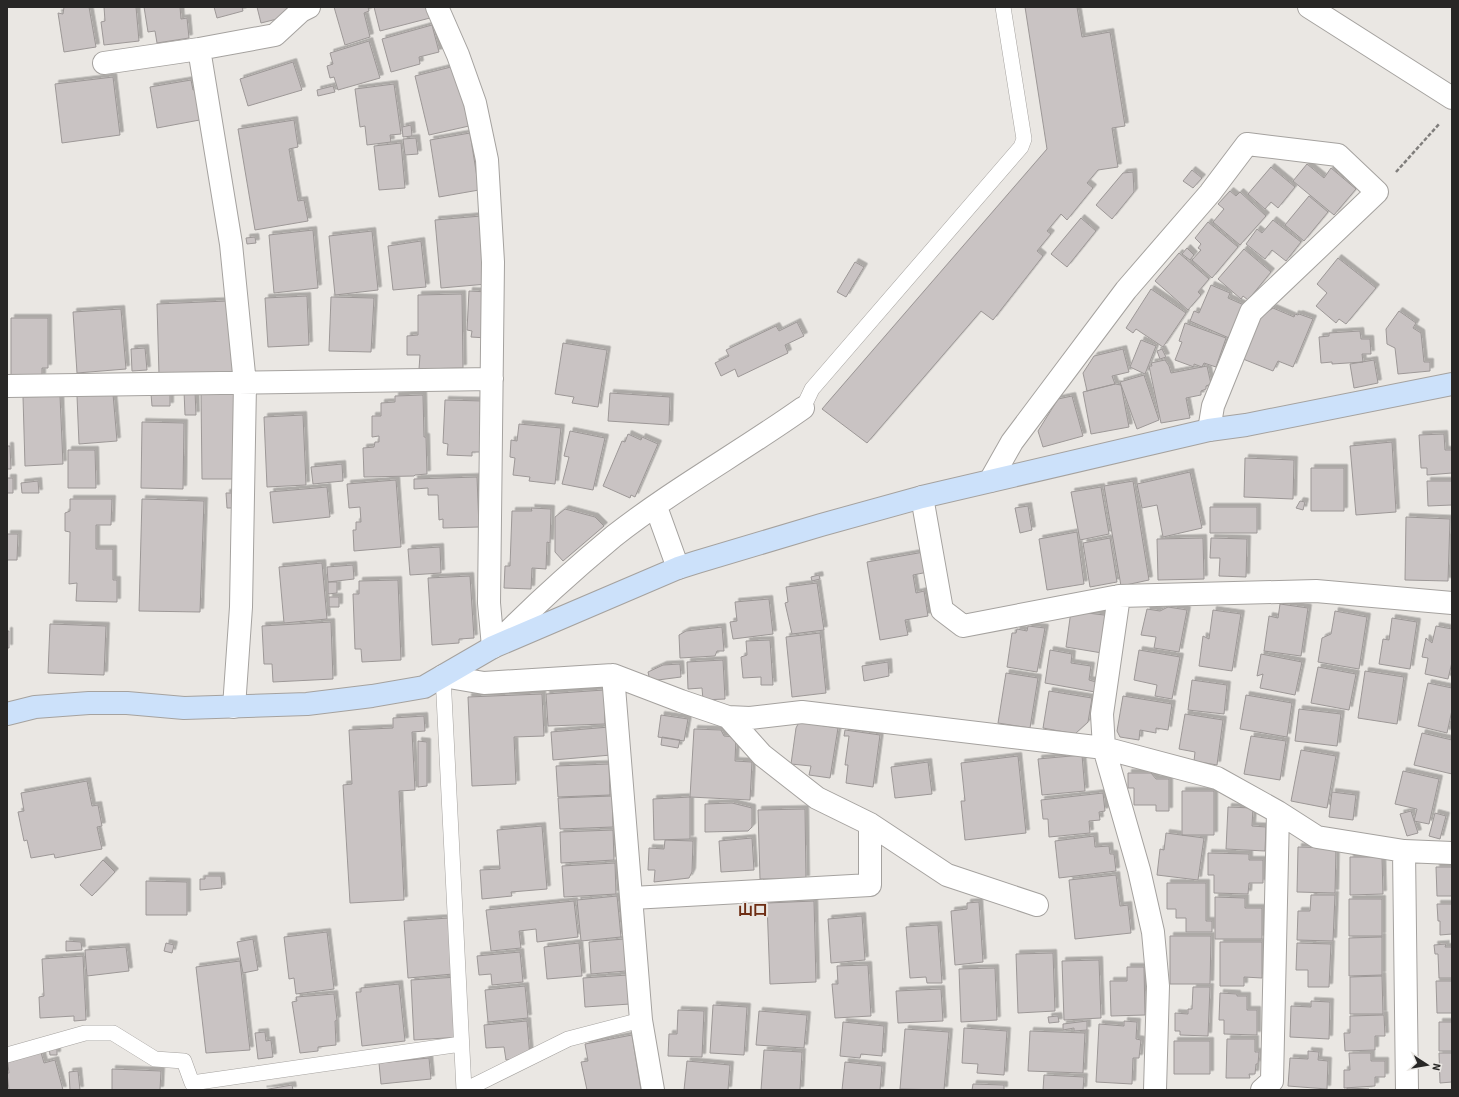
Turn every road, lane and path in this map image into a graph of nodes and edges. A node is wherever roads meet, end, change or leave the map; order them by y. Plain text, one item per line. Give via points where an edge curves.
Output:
1 (309, 7) edge
2 (437, 7) edge
3 (1003, 7) edge
4 (1309, 7) edge
5 (199, 49) junction
6 (104, 63) dead end
7 (1452, 98) edge
8 (1441, 122) dead end
9 (1377, 192) junction
10 (492, 379) junction
11 (245, 384) junction
12 (1452, 384) edge
13 (7, 386) edge
14 (803, 408) joint
15 (1209, 430) junction
16 (990, 481) junction
17 (922, 497) junction
18 (656, 507) junction
19 (678, 568) junction
20 (1120, 596) junction
21 (1452, 603) edge
22 (493, 647) junction
23 (614, 675) junction
24 (443, 676) junction
25 (234, 707) junction
26 (7, 714) edge
27 (728, 717) junction
28 (1104, 748) junction
29 (1278, 812) junction
30 (870, 824) junction
31 (1404, 851) junction
32 (1452, 853) edge
33 (632, 898) junction
34 (1037, 905) dead end
35 (641, 1020) junction
36 (461, 1044) junction
37 (7, 1055) edge
38 (464, 1090) edge
39 (653, 1090) edge
40 (1155, 1090) edge
41 (1262, 1090) edge
42 (1407, 1090) edge

1 - 5 street via 275,35
2 - 10 street via 475,103 487,160 493,262
3 - 14 lane via 1024,139 1021,147 812,389
4 - 7 street
5 - 6 street
5 - 11 street via 231,244
8 - 9 path
9 - 15 street via 1250,312 1213,406
9 - 16 street via 1338,155 1247,144 1210,193 1126,290 1012,442
10 - 11 street
10 - 22 street via 489,603
11 - 13 street
11 - 25 street via 241,607
12 - 15 street
14 - 18 street
15 - 16 street
16 - 17 street
17 - 19 street
17 - 20 street via 942,610 963,626
18 - 19 street
18 - 22 street via 615,536 526,614
19 - 22 street
20 - 21 street via 1316,591
20 - 28 street via 1102,714
22 - 24 street
23 - 24 street via 484,683
23 - 27 street via 681,702
23 - 33 street
24 - 25 street via 424,687 372,696 307,704
24 - 36 lane
25 - 26 street via 184,708 89,703 35,707
27 - 28 street via 750,718 802,712
27 - 30 street via 762,755 817,798
28 - 29 street via 1217,778
28 - 40 street via 1139,870 1153,932 1158,986
29 - 31 street via 1318,837
29 - 41 street via 1272,1081
30 - 33 street via 870,885
30 - 34 street via 947,875
31 - 32 street
31 - 42 street
33 - 35 street
35 - 38 lane via 568,1039
35 - 39 street
36 - 37 lane via 192,1083 184,1061 155,1059 113,1034 85,1033
36 - 38 lane

